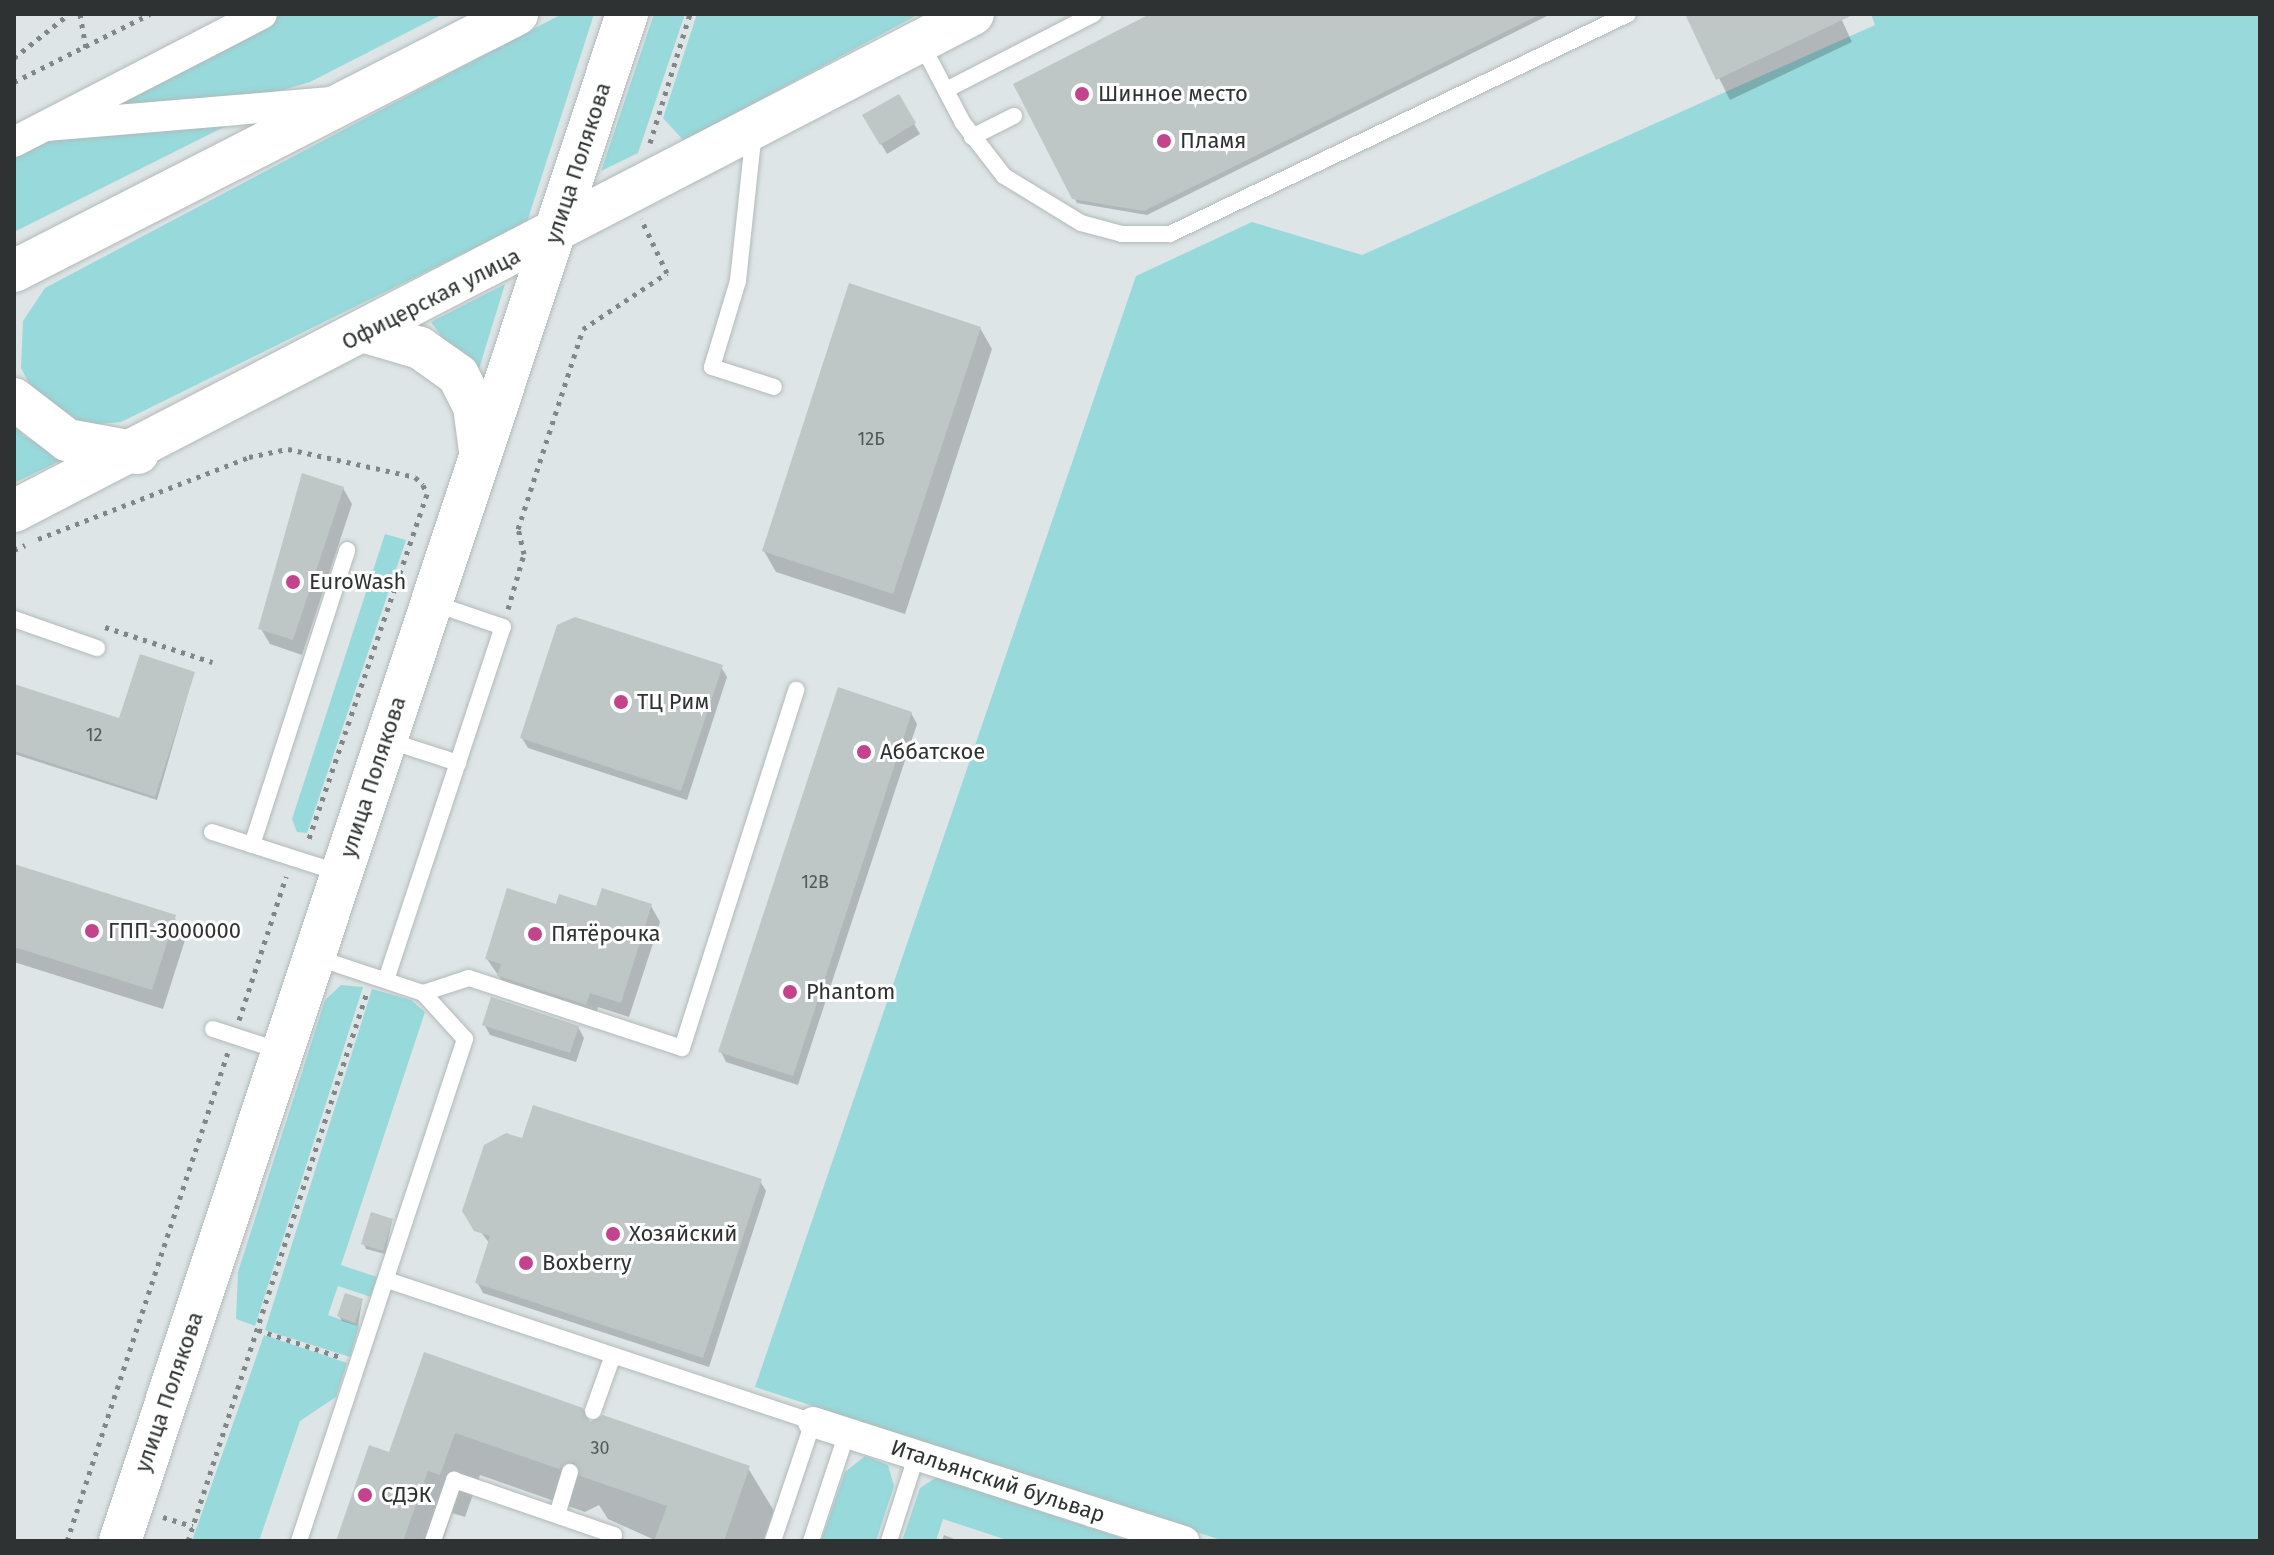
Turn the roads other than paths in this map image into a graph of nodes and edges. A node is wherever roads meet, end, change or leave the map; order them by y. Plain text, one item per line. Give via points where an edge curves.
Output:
1 (262, 14) edge
2 (517, 14) edge
3 (627, 14) edge
4 (973, 14) edge
5 (1094, 14) edge
6 (1628, 14) edge
7 (921, 42) junction
8 (946, 90) junction
9 (349, 101) junction
10 (1014, 116) dead end
11 (46, 126) junction
12 (754, 130) junction
13 (972, 137) junction
14 (14, 142) edge
15 (555, 235) junction
16 (26, 266) edge
17 (14, 302) edge
18 (366, 332) junction
19 (774, 387) dead end
20 (14, 399) edge
21 (480, 452) junction
22 (138, 453) junction
23 (14, 511) edge
24 (347, 550) dead end
25 (431, 602) junction
26 (14, 619) edge
27 (97, 648) dead end
28 (796, 690) dead end
29 (385, 739) junction
30 (458, 763) junction
31 (212, 832) dead end
32 (252, 845) junction
33 (342, 874) junction
34 (313, 957) junction
35 (379, 978) junction
36 (423, 993) junction
37 (213, 1029) dead end
38 (282, 1051) junction
39 (387, 1280) junction
40 (613, 1355) junction
41 (593, 1411) dead end
42 (813, 1422) junction
43 (847, 1433) junction
44 (917, 1454) junction
45 (570, 1472) dead end
46 (557, 1515) junction
47 (120, 1541) edge
48 (299, 1541) edge
49 (433, 1541) edge
50 (612, 1541) edge
51 (773, 1541) edge
52 (811, 1541) edge
53 (889, 1541) edge
54 (1184, 1541) edge

1 - 11 street
2 - 9 main road
3 - 15 main road, улица Полякова
4 - 7 main road, Офицерская улица
5 - 8 lane
6 - 13 lane via 1170,234 1122,234 1081,223 1004,176
7 - 8 lane
7 - 12 main road, Офицерская улица
8 - 13 lane
9 - 11 street
9 - 16 main road
10 - 13 lane
11 - 14 street
12 - 15 main road, Офицерская улица
12 - 19 lane via 738,281 712,367
15 - 18 main road, Офицерская улица
15 - 21 main road, улица Полякова
16 - 17 main road
18 - 21 main road via 420,348 458,375 474,406
18 - 22 main road, Офицерская улица
20 - 22 main road via 67,440
21 - 25 main road, улица Полякова
22 - 23 main road, Офицерская улица
24 - 32 lane
25 - 29 main road, улица Полякова
25 - 30 lane via 503,627
26 - 27 lane
28 - 36 lane via 682,1048 469,978
29 - 30 lane
29 - 33 main road, улица Полякова
30 - 35 lane
31 - 32 lane
32 - 33 lane
33 - 34 main road, улица Полякова
34 - 35 lane
34 - 38 main road, улица Полякова
35 - 36 lane
36 - 39 lane via 465,1039
37 - 38 lane
38 - 47 main road, улица Полякова
39 - 40 lane
39 - 48 lane
40 - 41 lane
40 - 42 lane
42 - 43 street, Итальянский бульвар
42 - 51 lane
43 - 44 street, Итальянский бульвар
43 - 52 lane
44 - 53 lane
44 - 54 street, Итальянский бульвар
45 - 46 lane
46 - 49 lane via 454,1480
46 - 50 lane via 614,1535

